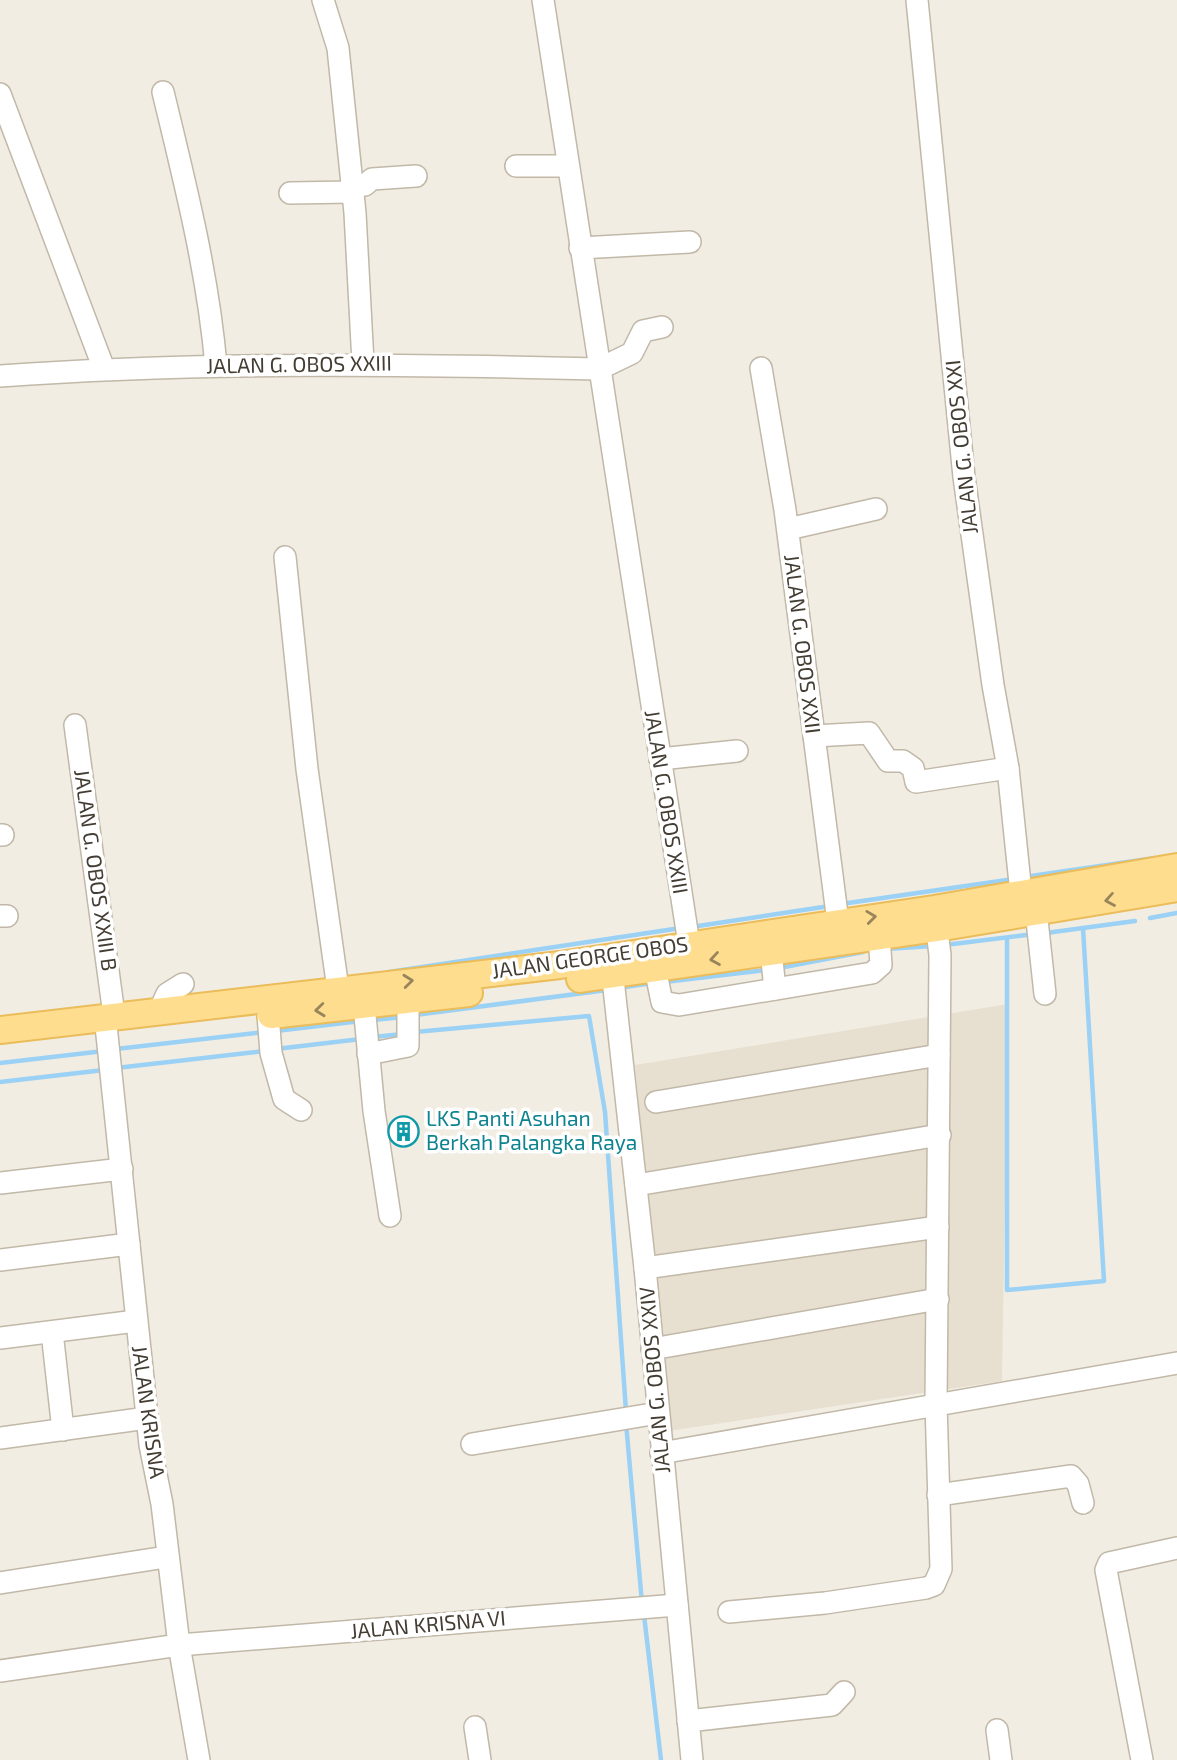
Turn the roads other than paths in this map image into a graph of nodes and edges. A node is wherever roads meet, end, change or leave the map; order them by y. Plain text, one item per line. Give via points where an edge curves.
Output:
1 (323, 0) edge
2 (543, 0) edge
3 (917, 0) edge
4 (163, 92) dead end
5 (0, 94) edge
6 (516, 166) dead end
7 (568, 166) junction
8 (416, 176) dead end
9 (352, 189) junction
10 (290, 193) dead end
11 (690, 242) dead end
12 (580, 248) junction
13 (662, 327) dead end
14 (363, 363) junction
15 (216, 366) junction
16 (761, 368) dead end
17 (104, 369) junction
18 (599, 369) junction
19 (0, 376) edge
20 (876, 509) dead end
21 (788, 528) junction
22 (285, 558) dead end
23 (75, 726) dead end
24 (814, 736) junction
25 (737, 751) dead end
26 (660, 759) junction
27 (1009, 768) junction
28 (1177, 867) edge
29 (1177, 888) edge
30 (1034, 921) junction
31 (937, 932) junction
32 (689, 944) junction
33 (881, 945) junction
34 (838, 952) junction
35 (773, 970) junction
36 (614, 978) junction
37 (656, 978) junction
38 (183, 984) dead end
39 (338, 989) junction
40 (1045, 994) dead end
41 (160, 1009) junction
42 (408, 1012) junction
43 (365, 1016) junction
44 (269, 1026) junction
45 (0, 1030) edge
46 (109, 1034) junction
47 (0, 1048) edge
48 (368, 1054) junction
49 (939, 1055) junction
50 (656, 1102) dead end
51 (302, 1110) dead end
52 (940, 1135) junction
53 (122, 1169) junction
54 (0, 1183) edge
55 (636, 1185) junction
56 (390, 1216) dead end
57 (938, 1227) junction
58 (129, 1244) junction
59 (0, 1260) edge
60 (645, 1268) junction
61 (938, 1299) junction
62 (136, 1321) junction
63 (52, 1332) junction
64 (0, 1338) edge
65 (652, 1349) junction
66 (1176, 1369) edge
67 (936, 1404) junction
68 (658, 1413) junction
69 (147, 1418) junction
70 (63, 1430) junction
71 (0, 1438) edge
72 (472, 1444) dead end
73 (661, 1453) junction
74 (938, 1495) junction
75 (1083, 1503) dead end
76 (1177, 1548) edge
77 (166, 1557) junction
78 (0, 1583) edge
79 (677, 1605) junction
80 (729, 1612) dead end
81 (179, 1645) junction
82 (0, 1671) edge
83 (844, 1692) dead end
84 (688, 1721) junction
85 (475, 1727) dead end
86 (996, 1730) dead end
87 (199, 1760) edge
88 (480, 1760) edge
89 (692, 1760) edge
90 (1001, 1760) edge
91 (1142, 1760) edge

1 - 9 street via 338,48
2 - 7 street, JALAN G. OBOS XXIII
3 - 27 street, JALAN G. OBOS XXI via 964,477
4 - 15 street via 199,244
5 - 17 street
6 - 7 street
7 - 12 street, JALAN G. OBOS XXIII
8 - 9 street via 379,178
9 - 10 street
9 - 14 street
11 - 12 street
12 - 18 street, JALAN G. OBOS XXIII
13 - 18 street via 643,331 632,353
14 - 15 street, JALAN G. OBOS XXIII
14 - 18 street, JALAN G. OBOS XXIII
15 - 17 street, JALAN G. OBOS XXIII
16 - 21 street, JALAN G. OBOS XXII
17 - 19 street, JALAN G. OBOS XXIII
18 - 26 street, JALAN G. OBOS XXIII
20 - 21 street
21 - 24 street, JALAN G. OBOS XXII
22 - 39 street via 307,769
23 - 46 street, JALAN G. OBOS XXIII B
24 - 27 street via 869,733 888,761 902,761 913,768 916,782
24 - 34 street, JALAN G. OBOS XXII
25 - 26 street
26 - 32 street, JALAN G. OBOS XXIII
27 - 30 street, JALAN G. OBOS XXI
28 - 30 main road, JALAN GEORGE OBOS
29 -> 30 main road, JALAN GEORGE OBOS
30 - 31 main road, JALAN GEORGE OBOS
30 - 40 street, JALAN G. OBOS XXI
31 - 33 main road, JALAN GEORGE OBOS
34 -> 31 main road, JALAN GEORGE OBOS
31 - 49 street
32 - 34 main road, JALAN GEORGE OBOS
32 - 36 main road, JALAN GEORGE OBOS
33 - 34 main road, JALAN GEORGE OBOS
33 - 34 street via 877,971
34 - 35 main road, JALAN GEORGE OBOS
34 - 35 street
35 -> 37 main road, JALAN GEORGE OBOS
35 - 37 street via 679,1005 662,1002
36 - 37 main road, JALAN GEORGE OBOS
39 -> 36 main road, JALAN GEORGE OBOS
36 - 42 main road, JALAN GEORGE OBOS
36 - 55 street, JALAN G. OBOS XXIV
38 - 41 street via 167,994
39 - 41 main road, JALAN GEORGE OBOS
41 - 46 main road, JALAN GEORGE OBOS
42 - 43 main road, JALAN GEORGE OBOS
42 - 48 street via 408,1046
43 -> 44 main road, JALAN GEORGE OBOS
43 - 48 street
44 - 46 main road, JALAN GEORGE OBOS
44 - 51 street via 271,1053 285,1099
45 - 46 main road, JALAN GEORGE OBOS
46 - 47 main road, JALAN GEORGE OBOS
46 - 53 street, JALAN KRISNA
48 - 56 street
49 - 50 street
49 - 52 street
52 - 55 street
52 - 57 street
53 - 54 street
53 - 58 street, JALAN KRISNA
55 - 60 street, JALAN G. OBOS XXIV
57 - 60 street
57 - 61 street
58 - 59 street
58 - 62 street, JALAN KRISNA
60 - 65 street, JALAN G. OBOS XXIV
61 - 65 street
61 - 67 street
62 - 63 street
62 - 69 street, JALAN KRISNA
63 - 64 street
63 - 70 street
65 - 68 street, JALAN G. OBOS XXIV
66 - 67 street
67 - 73 street
67 - 74 street
68 - 72 street
68 - 73 street, JALAN G. OBOS XXIV
69 - 70 street
69 - 77 street, JALAN KRISNA
70 - 71 street
73 - 79 street, JALAN G. OBOS XXIV
74 - 75 street via 1070,1476 1078,1484
74 - 80 street via 942,1569 934,1585 825,1603
76 - 91 street via 1120,1558 1106,1570
77 - 78 street
77 - 81 street, JALAN KRISNA
79 - 81 street, JALAN KRISNA VI
79 - 84 street, JALAN G. OBOS XXIV
81 - 82 street, JALAN KRISNA VI
81 - 87 street, JALAN KRISNA
83 - 84 street via 832,1705
84 - 89 street, JALAN G. OBOS XXIV
85 - 88 street
86 - 90 street

